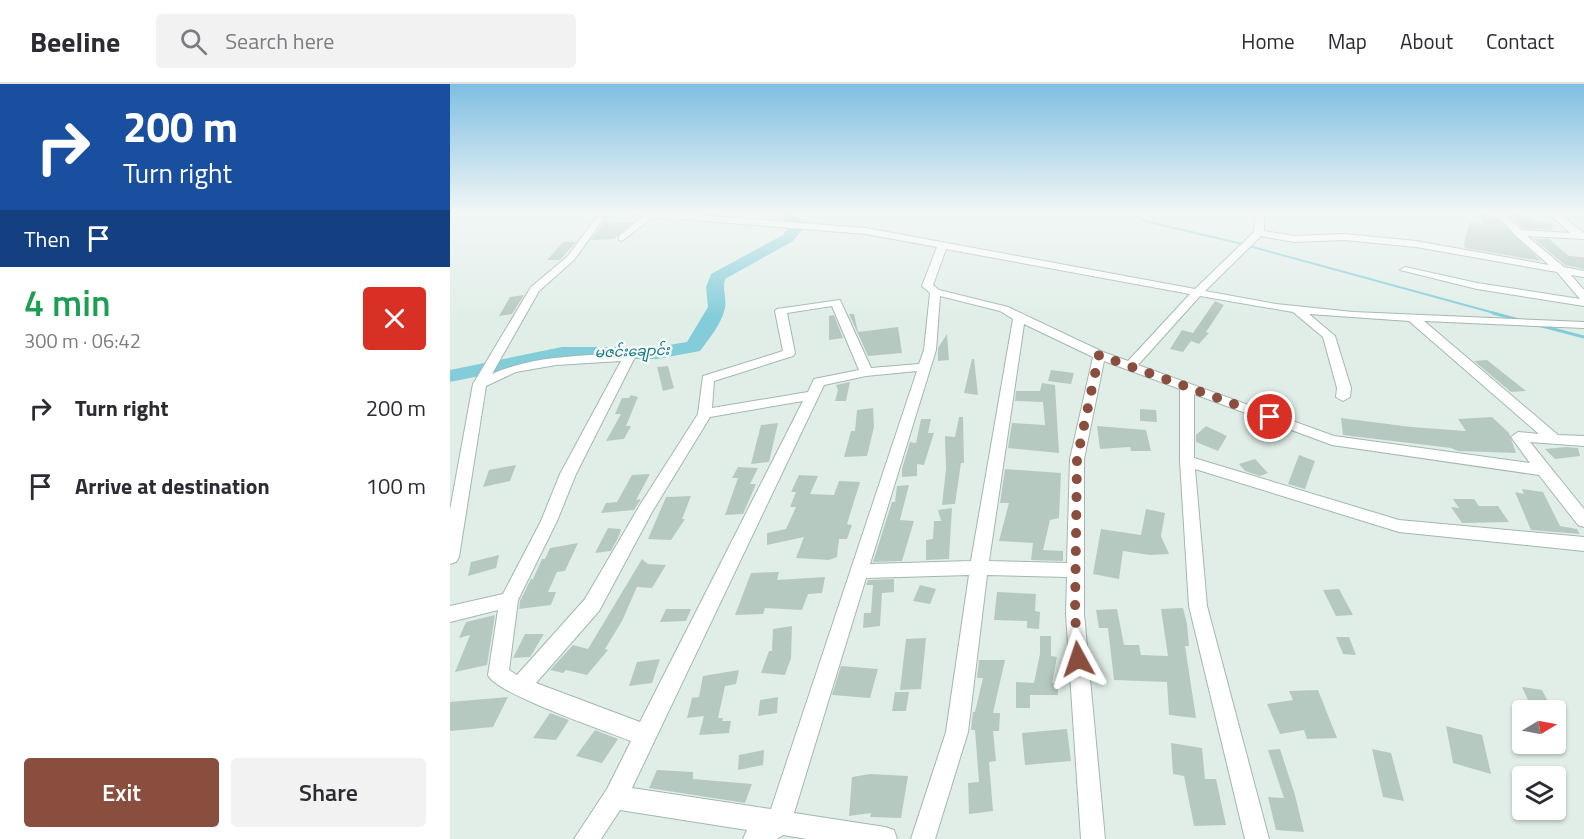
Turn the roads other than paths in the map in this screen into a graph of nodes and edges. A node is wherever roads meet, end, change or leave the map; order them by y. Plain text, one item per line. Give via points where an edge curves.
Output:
1 (579, 247) edge
2 (942, 247) edge
3 (955, 247) edge
4 (1244, 247) edge
5 (1433, 247) edge
6 (1534, 247) edge
7 (1405, 270) dead end
8 (1563, 272) junction
9 (1584, 274) edge
10 (935, 292) junction
11 (1197, 293) junction
12 (1584, 297) edge
13 (1584, 303) edge
14 (1296, 309) junction
15 (1019, 318) junction
16 (1413, 318) junction
17 (1584, 325) edge
18 (1099, 355) junction
19 (924, 367) junction
20 (1129, 367) junction
21 (866, 372) junction
22 (480, 384) junction
23 (1187, 387) junction
24 (812, 395) junction
25 (1343, 397) dead end
26 (705, 414) junction
27 (1552, 437) junction
28 (1584, 441) edge
29 (1187, 461) junction
30 (1544, 470) junction
31 (1584, 520) edge
32 (1584, 544) edge
33 (450, 557) edge
34 (979, 568) junction
35 (1076, 570) junction
36 (860, 572) junction
37 (509, 600) junction
38 (450, 614) edge
39 (520, 687) junction
40 (645, 735) junction
41 (615, 797) junction
42 (778, 824) junction
43 (586, 839) edge
44 (755, 839) edge
45 (885, 839) edge
46 (923, 839) edge
47 (1093, 839) edge
48 (1257, 839) edge

1 - 22 street via 535,289
2 - 10 street via 927,286
3 - 11 street
4 - 11 street
5 - 8 street
6 - 8 street
7 - 13 street
8 - 9 street
8 - 12 street
10 - 15 street via 1004,309
10 - 19 street via 930,350
11 - 14 street
11 - 20 street
14 - 16 street
14 - 25 street via 1329,336
15 - 18 street
15 - 34 street
16 - 17 street
16 - 27 street
18 - 20 street
18 - 35 street via 1077,459
19 - 21 street
19 - 36 street
20 - 23 street
21 - 24 street via 819,382
21 - 26 street via 836,302 781,311 789,353 708,379
22 - 33 street
22 - 37 street via 513,369 629,357
23 - 29 street
23 - 30 street via 1332,440
24 - 26 street
24 - 40 street
26 - 39 street via 592,605
27 - 28 street
27 - 30 street via 1518,436
29 - 32 street via 1399,526
29 - 48 street via 1198,606
30 - 31 street
34 - 35 street
34 - 36 street
34 - 46 street via 957,732
35 - 47 street via 1075,614
36 - 42 street
37 - 38 street
37 - 39 street via 498,675
39 - 40 street
40 - 41 street
41 - 42 street
41 - 43 street
42 - 44 street
42 - 45 street

